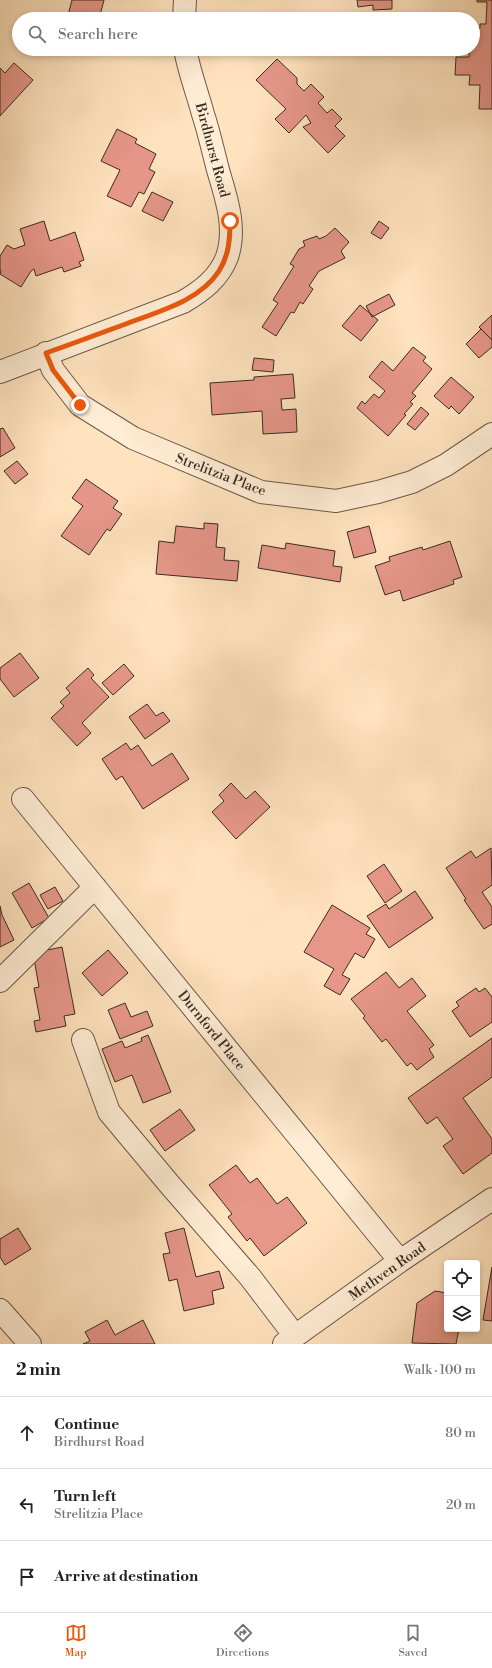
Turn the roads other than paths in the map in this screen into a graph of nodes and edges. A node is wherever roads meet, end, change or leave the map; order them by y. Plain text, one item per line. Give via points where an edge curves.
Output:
1 (185, 0) edge
2 (184, 12) edge
3 (187, 56) edge
4 (46, 353) junction
5 (0, 372) edge
6 (492, 434) edge
7 (23, 799) dead end
8 (95, 887) junction
9 (0, 981) edge
10 (83, 1040) dead end
11 (492, 1199) edge
12 (400, 1262) junction
13 (0, 1310) edge
14 (289, 1340) edge
15 (30, 1344) edge

1 - 2 street
3 - 4 street, Birdhurst Road via 227,203 230,221 227,256 210,283 183,302
4 - 5 street, Birdhurst Road
4 - 6 street, Strelitzia Place via 53,370 80,405 133,438 261,492 336,502 378,492 412,482 446,465
7 - 8 street, Durnford Place
8 - 9 street
8 - 12 street, Durnford Place
10 - 14 street via 109,1112 250,1277
11 - 12 street, Methven Road
12 - 14 street, Methven Road
13 - 15 street

